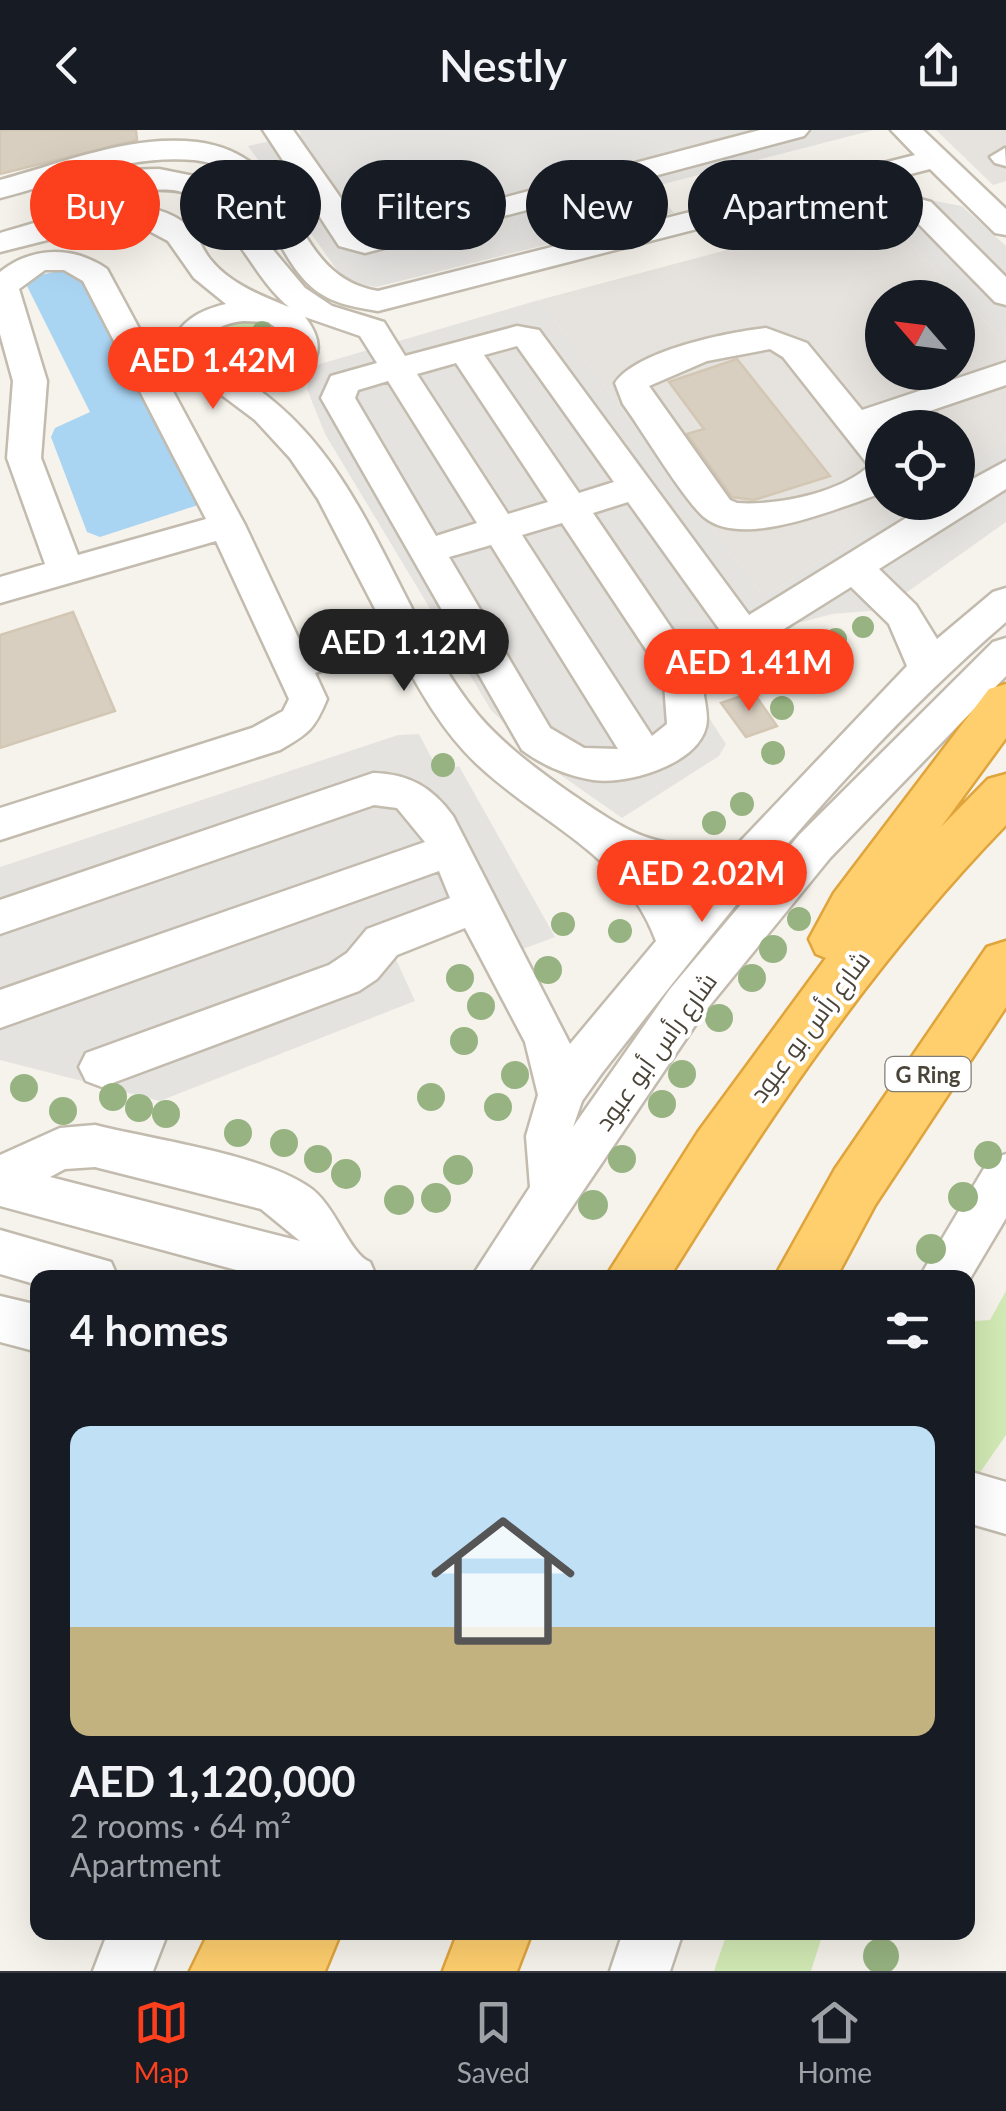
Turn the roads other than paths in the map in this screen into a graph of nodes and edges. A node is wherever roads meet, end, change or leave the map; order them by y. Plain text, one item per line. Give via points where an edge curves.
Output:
1 (278, 130) edge
2 (794, 130) edge
3 (956, 130) edge
4 (168, 140) edge
5 (697, 141) edge
6 (927, 151) edge
7 (0, 189) edge
8 (0, 208) edge
9 (923, 211) edge
10 (1006, 226) edge
11 (0, 243) edge
12 (198, 264) junction
13 (1006, 295) edge
14 (268, 312) junction
15 (332, 318) junction
16 (200, 324) junction
17 (372, 329) junction
18 (298, 345) junction
19 (464, 350) junction
20 (396, 368) junction
21 (1006, 373) edge
22 (225, 382) junction
23 (857, 424) junction
24 (865, 435) edge
25 (300, 443) junction
26 (1006, 473) edge
27 (638, 486) junction
28 (865, 486) edge
29 (571, 508) junction
30 (227, 525) junction
31 (499, 530) junction
32 (426, 552) junction
33 (855, 570) junction
34 (66, 572) junction
35 (0, 590) edge
36 (902, 607) junction
37 (999, 624) edge
38 (407, 630) junction
39 (744, 636) junction
40 (292, 666) junction
41 (928, 674) junction
42 (683, 682) junction
43 (1006, 702) edge
44 (643, 755) junction
45 (1006, 792) edge
46 (0, 824) edge
47 (617, 846) junction
48 (448, 851) junction
49 (746, 865) junction
50 (475, 906) junction
51 (0, 917) edge
52 (678, 943) junction
53 (1006, 963) edge
54 (0, 1009) edge
55 (529, 1012) junction
56 (620, 1018) junction
57 (1006, 1025) edge
58 (102, 1067) dead end
59 (561, 1095) junction
60 (714, 1154) junction
61 (1006, 1175) edge
62 (0, 1182) edge
63 (855, 1187) junction
64 (555, 1192) junction
65 (0, 1252) edge
66 (65, 1270) edge
67 (326, 1270) edge
68 (345, 1270) edge
69 (491, 1270) edge
70 (639, 1270) edge
71 (808, 1270) edge
72 (948, 1270) edge
73 (0, 1319) edge
74 (30, 1327) edge
75 (975, 1499) edge
76 (1006, 1508) edge
77 (135, 1940) edge
78 (248, 1940) edge
79 (301, 1940) edge
80 (492, 1940) edge
81 (650, 1940) edge
82 (123, 1971) edge
83 (227, 1971) edge
84 (288, 1971) edge
85 (480, 1971) edge
86 (640, 1971) edge

1 - 5 street via 350,239 375,244
2 - 5 street
3 - 6 street
4 - 6 street via 223,157 249,173 327,288 378,300
4 - 7 street via 143,153
6 - 10 street
6 - 17 street
8 - 15 street via 111,180 165,180 196,188 231,210 290,292
9 - 13 street
11 - 12 street via 86,220 139,218 178,234
12 - 14 street via 227,290
12 - 16 street
14 - 16 street via 244,310
14 - 18 street
15 - 17 street
15 - 18 street
16 - 22 street via 184,347 186,358 207,378
17 - 18 street
17 - 20 street
18 - 22 street via 263,380
18 - 25 street via 288,394
19 - 20 street
19 - 27 street via 517,336 530,340
19 - 29 street
20 - 31 street
20 - 32 street via 350,380 336,393
21 - 23 street
22 - 25 street via 254,399
23 - 24 street
23 - 28 street via 795,350 778,340 755,339 650,369 632,384 726,515 749,520
25 - 38 street
26 - 33 street
27 - 29 street
27 - 39 street
29 - 31 street
29 - 42 street
30 - 34 street
30 - 34 street via 96,276 84,265 36,262 3,288 30,380 24,458
30 - 40 street
31 - 32 street
31 - 44 street
32 - 44 street via 536,739 592,765
33 - 36 street
33 - 39 street
34 - 35 street
36 - 37 street
36 - 41 street via 922,644
37 - 41 street, شارع رأس أبو عبود
37 - 64 street, شارع رأس أبو عبود via 686,1002
38 - 40 street
38 - 47 street via 466,728 513,776
39 - 42 street
40 - 46 street via 308,698 285,730
41 - 49 street, شارع رأس أبو عبود
42 - 44 street via 688,714 682,736
43 - 60 highway via 852,908
45 - 60 highway, شارع رأس بو عبود via 886,922
47 - 49 street via 676,863
47 - 52 street via 660,892
48 - 50 street
48 - 51 street via 412,794 386,787
48 - 54 street
49 - 52 street, شارع رأس أبو عبود
50 - 55 street
50 - 58 street via 392,936 344,978
52 - 56 street, شارع رأس أبو عبود
53 - 63 highway, G Ring
55 - 56 street via 571,1020
55 - 59 street via 548,1040
56 - 59 street, شارع رأس أبو عبود
57 - 63 highway
59 - 64 street, شارع رأس أبو عبود via 549,1141
60 - 70 highway, شارع رأس بو عبود
61 - 72 street
62 - 67 street
62 - 68 street via 60,1149 95,1146 286,1196 316,1221
63 - 71 highway, G Ring
64 - 69 street, شارع رأس أبو عبود
65 - 66 street
73 - 74 street
75 - 76 street
77 - 82 street
78 - 83 highway
79 - 84 highway
80 - 85 highway
81 - 86 street

